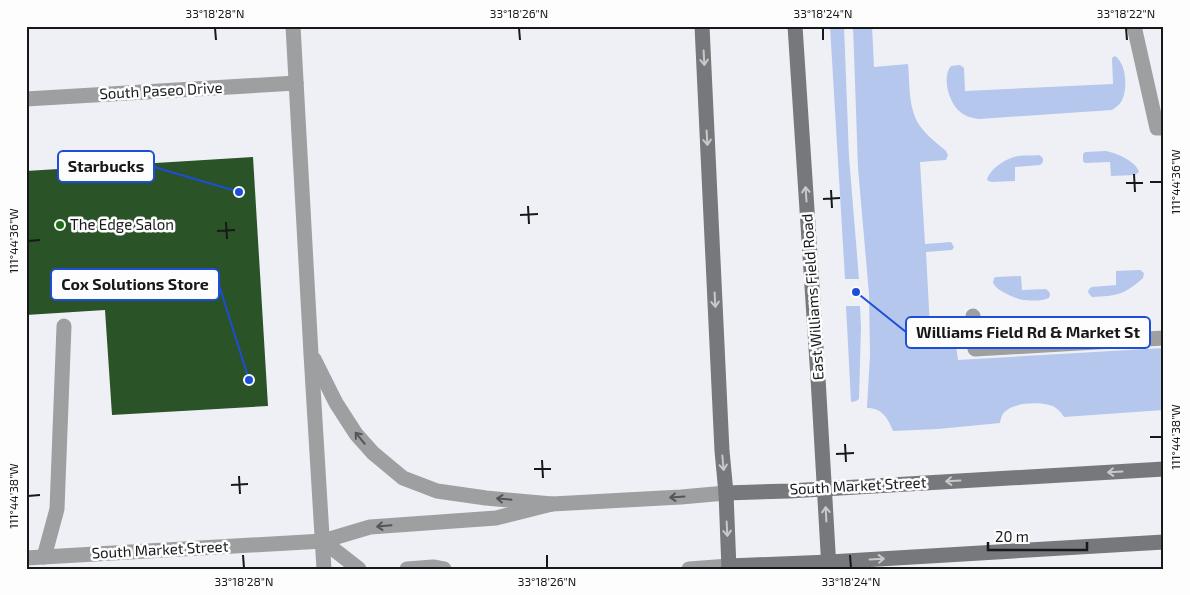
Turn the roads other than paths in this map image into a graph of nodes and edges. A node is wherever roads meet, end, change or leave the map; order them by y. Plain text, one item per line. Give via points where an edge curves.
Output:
1 (293, 26) edge
2 (702, 26) edge
3 (795, 26) edge
4 (1134, 26) edge
5 (296, 83) junction
6 (26, 99) edge
7 (1164, 128) edge
8 (973, 316) dead end
9 (64, 326) dead end
10 (1164, 338) edge
11 (311, 354) junction
12 (1164, 469) edge
13 (825, 488) junction
14 (726, 492) junction
15 (552, 504) junction
16 (323, 541) junction
17 (1164, 542) edge
18 (44, 557) junction
19 (26, 558) edge
20 (829, 566) edge
21 (729, 568) edge
22 (324, 569) edge
23 (359, 569) edge
24 (407, 569) edge
25 (444, 569) edge
26 (688, 569) edge

1 - 5 lane
2 -> 14 main road
13 -> 3 main road, East Williams Field Road
4 - 7 lane via 1157,128
5 - 6 lane, South Paseo Drive
5 - 11 lane
8 - 10 lane via 975,349
9 - 18 lane via 57,509
15 -> 11 lane, South Market Street via 437,491 404,478 373,453 356,434
11 - 16 lane
12 -> 13 main road, South Market Street
13 - 14 main road, South Market Street
20 -> 13 main road, East Williams Field Road
14 -> 15 lane, South Market Street
14 -> 21 main road
15 -> 16 lane, South Market Street via 496,518 370,527
16 - 18 lane, South Market Street
16 - 22 lane
16 - 23 lane
20 -> 17 main road
18 - 19 lane, South Market Street
20 - 21 main road
21 - 26 lane
24 - 25 lane

